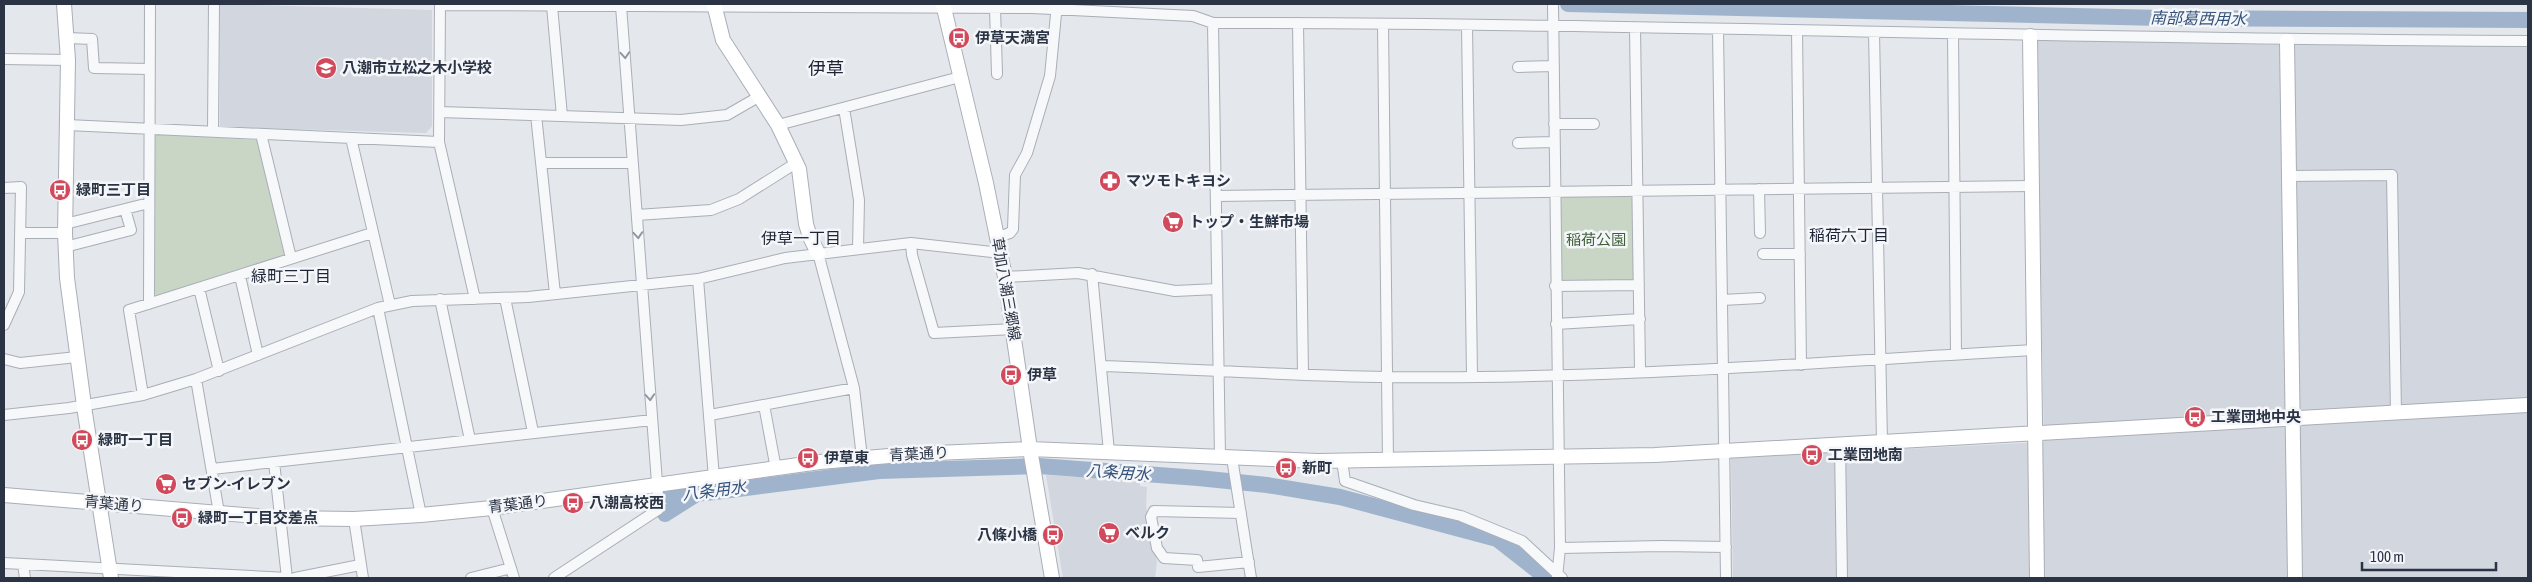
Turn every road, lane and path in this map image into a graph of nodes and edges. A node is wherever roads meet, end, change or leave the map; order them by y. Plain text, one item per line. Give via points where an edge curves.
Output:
1 (64, 4) edge
2 (150, 4) edge
3 (214, 4) edge
4 (1553, 4) edge
5 (714, 5) edge
6 (943, 5) edge
7 (552, 6) junction
8 (622, 6) junction
9 (1057, 6) edge
10 (995, 8) junction
11 (1213, 23) junction
12 (1298, 23) junction
13 (1383, 24) junction
14 (1467, 25) junction
15 (1554, 27) junction
16 (1635, 28) junction
17 (1718, 29) junction
18 (1797, 30) junction
19 (1874, 32) junction
20 (1953, 34) junction
21 (2030, 36) junction
22 (68, 38) junction
23 (2287, 41) junction
24 (2528, 41) edge
25 (4, 59) edge
26 (68, 60) junction
27 (1554, 66) junction
28 (1518, 67) dead end
29 (150, 69) junction
30 (997, 74) dead end
31 (960, 77) junction
32 (760, 96) junction
33 (844, 108) junction
34 (440, 112) junction
35 (536, 115) junction
36 (562, 116) junction
37 (630, 117) junction
38 (1554, 124) junction
39 (1594, 124) dead end
40 (67, 125) junction
41 (778, 126) junction
42 (150, 130) junction
43 (213, 132) junction
44 (261, 134) junction
45 (351, 138) junction
46 (439, 142) junction
47 (1554, 142) junction
48 (1518, 143) dead end
49 (541, 163) junction
50 (633, 163) junction
51 (796, 163) junction
52 (2289, 176) junction
53 (2032, 186) junction
54 (1954, 187) junction
55 (4, 188) edge
56 (1798, 188) junction
57 (1876, 188) junction
58 (1759, 189) junction
59 (1721, 190) junction
60 (1638, 191) junction
61 (1470, 192) junction
62 (1554, 192) junction
63 (1384, 194) junction
64 (1300, 195) junction
65 (1216, 196) junction
66 (149, 203) junction
67 (125, 209) junction
68 (637, 215) junction
69 (20, 233) junction
70 (372, 233) junction
71 (1760, 233) dead end
72 (65, 235) junction
73 (998, 237) junction
74 (911, 243) junction
75 (858, 249) junction
76 (818, 253) junction
77 (1000, 253) junction
78 (1763, 254) dead end
79 (1800, 254) junction
80 (291, 258) junction
81 (1092, 274) junction
82 (240, 276) junction
83 (1005, 277) junction
84 (698, 279) junction
85 (642, 285) junction
86 (1639, 285) junction
87 (1555, 286) junction
88 (200, 288) junction
89 (1217, 289) junction
90 (555, 294) junction
91 (505, 298) junction
92 (1760, 298) dead end
93 (440, 299) junction
94 (475, 299) junction
95 (1722, 300) junction
96 (149, 304) junction
97 (390, 305) junction
98 (378, 308) junction
99 (1640, 319) junction
100 (1556, 324) junction
101 (4, 325) edge
102 (1014, 329) junction
103 (2034, 350) junction
104 (1956, 354) junction
105 (258, 355) junction
106 (77, 357) junction
107 (4, 359) edge
108 (1879, 360) junction
109 (1800, 365) junction
110 (1101, 366) junction
111 (1723, 369) junction
112 (220, 370) junction
113 (1218, 370) junction
114 (1640, 371) junction
115 (1303, 374) junction
116 (1557, 374) junction
117 (1472, 376) junction
118 (1388, 377) junction
119 (196, 379) junction
120 (854, 388) junction
121 (143, 395) junction
122 (764, 405) junction
123 (84, 406) junction
124 (2528, 406) edge
125 (2396, 413) junction
126 (4, 415) edge
127 (710, 415) junction
128 (652, 420) junction
129 (2292, 420) junction
130 (533, 432) junction
131 (2035, 434) junction
132 (470, 440) junction
133 (1882, 442) junction
134 (1840, 445) junction
135 (407, 447) junction
136 (1030, 449) junction
137 (1725, 451) junction
138 (1109, 452) junction
139 (1558, 457) junction
140 (862, 458) junction
141 (1226, 458) junction
142 (1388, 460) junction
143 (1342, 461) junction
144 (274, 462) junction
145 (212, 469) junction
146 (776, 469) junction
147 (714, 478) junction
148 (657, 486) junction
149 (4, 495) edge
150 (99, 503) junction
151 (492, 508) junction
152 (1241, 512) junction
153 (219, 513) junction
154 (421, 516) junction
155 (280, 518) junction
156 (354, 519) junction
157 (1726, 547) junction
158 (1560, 548) junction
159 (1249, 562) junction
160 (4, 563) edge
161 (22, 564) junction
162 (360, 565) junction
163 (110, 573) edge
164 (512, 573) edge
165 (177, 575) edge
166 (238, 577) edge
167 (1559, 577) edge
168 (25, 578) edge
169 (287, 578) edge
170 (295, 578) edge
171 (362, 578) edge
172 (472, 578) edge
173 (554, 578) edge
174 (1052, 578) edge
175 (1251, 578) edge
176 (1726, 578) edge
177 (1842, 578) edge
178 (2037, 578) edge
179 (2295, 578) edge

1 - 22 street
2 - 29 street
3 - 43 street
4 - 15 street
5 - 6 street
5 - 8 street
5 - 32 street via 723,40
6 - 10 street
6 - 31 street, 草加八潮三郷線
7 - 8 street
7 - 34 street via 440,5
7 - 36 street
8 -> 37 street
9 - 10 street
9 - 11 street via 1193,16
9 - 73 street via 1050,76 1027,154 1015,175 1013,229
10 - 30 street
11 - 12 street
11 - 65 street
12 - 13 street
12 - 64 street
13 - 14 street
13 - 63 street
14 - 15 street
14 - 61 street
15 - 16 street
15 - 27 street
16 - 17 street
16 - 60 street
17 - 18 street
17 - 59 street
18 - 19 street
18 - 56 street
19 - 20 street
19 - 57 street
20 - 21 street
20 - 54 street
21 - 23 street
21 - 53 street
22 - 26 street
22 - 29 street via 92,39 94,68
23 - 24 street
23 - 52 street
25 - 26 street
26 - 40 street
27 - 28 street
27 - 38 street
29 - 42 street
31 - 33 street
31 - 73 street, 草加八潮三郷線
32 - 37 street via 727,115 681,120
32 - 41 street
33 - 41 street
33 - 75 street via 859,200
34 - 35 street
34 - 46 street
35 - 36 street
35 - 49 street
36 - 37 street
37 - 50 street
38 - 39 street
38 - 47 street
40 - 42 street
40 - 72 street
41 - 51 street
42 - 43 street
42 - 66 street
43 - 44 street
44 - 45 street
44 - 80 street
45 - 46 street
45 - 70 street
46 - 94 street
47 - 48 street
47 - 62 street
49 - 50 street
49 - 90 street
50 - 68 street
51 - 68 street via 739,199 711,210
51 - 76 street via 810,237
52 - 125 street via 2392,175
52 - 129 street
53 - 54 street
53 - 103 street
54 - 57 street
54 - 104 street
55 - 69 street via 21,188
56 - 57 street
56 - 58 street
56 - 79 street
57 - 108 street
58 - 59 street
58 - 71 street
59 - 60 street
59 - 95 street
60 - 62 street
60 - 86 street
61 - 62 street
61 - 63 street
61 - 117 street
62 - 87 street
63 - 64 street
63 - 118 street
64 - 65 street
64 - 115 street
65 - 89 street
66 - 67 street
66 - 96 street
67 - 72 street
67 - 72 street via 131,230
68 -> 85 street
69 - 72 street
69 - 101 street via 19,292
70 - 80 street
70 - 97 street
72 - 106 street
73 - 77 street, 草加八潮三郷線
74 - 75 street
74 - 77 street
74 - 102 street via 934,333
75 - 76 street
76 - 84 street
76 - 120 street
77 - 83 street, 草加八潮三郷線
78 - 79 street
79 - 109 street
80 - 82 street
81 - 83 street
81 - 89 street via 1172,291
81 - 110 street
82 - 88 street
82 - 105 street
83 - 102 street, 草加八潮三郷線
84 - 85 street
84 - 127 street
85 - 90 street
85 -> 128 street
86 - 87 street
86 - 99 street
87 - 100 street
88 - 96 street
88 - 112 street
89 - 113 street
90 - 91 street
91 - 94 street
91 - 130 street
92 - 95 street
93 - 94 street
93 - 97 street
93 - 132 street
95 - 111 street
96 - 121 street via 128,310
97 - 98 street
98 - 105 street
98 - 135 street
99 - 100 street
99 - 114 street
100 - 116 street
102 - 136 street, 草加八潮三郷線
103 - 104 street
103 - 131 street
104 - 108 street
105 - 112 street
106 - 107 street via 20,363
106 - 123 street
108 - 109 street
108 - 133 street
109 - 111 street
110 - 113 street
110 - 138 street
111 - 114 street
111 - 137 street
112 - 119 street
113 - 115 street
113 - 141 street
114 - 116 street
115 - 118 street
116 - 117 street
116 - 139 street
117 - 118 street
118 - 142 street
119 - 121 street
119 - 145 street
120 - 122 street
120 - 140 street
121 - 123 street
122 - 127 street
122 - 146 street
123 - 126 street
123 - 150 street
124 - 125 street, 青葉通り
125 - 129 street, 青葉通り
127 - 147 street
128 - 130 street
128 - 148 street
129 - 131 street, 青葉通り
129 - 179 street
130 - 132 street
131 - 133 street, 青葉通り
131 - 178 street
132 - 135 street
133 - 134 street, 青葉通り
134 - 137 street, 青葉通り
134 - 177 street
135 - 144 street
135 - 154 street
136 - 138 street, 青葉通り
136 - 140 street, 青葉通り
136 - 174 street, 草加八潮三郷線
137 - 139 street, 青葉通り
137 - 157 street
138 - 141 street, 青葉通り
139 - 142 street, 青葉通り
139 - 158 street
140 - 146 street, 青葉通り
141 - 143 street, 青葉通り
141 - 152 street
142 - 143 street, 青葉通り
143 - 167 street via 1345,481 1414,505 1461,516 1522,541
144 - 145 street
144 - 155 street
145 - 153 street
146 - 147 street, 青葉通り
147 - 148 street, 青葉通り
148 - 151 street, 青葉通り
148 - 173 street via 660,510
149 - 150 street, 青葉通り
150 - 153 street, 青葉通り
150 - 163 street
151 - 154 street, 青葉通り
151 - 164 street
152 - 159 street
152 - 159 street via 1154,511 1151,517 1157,548 1164,558 1197,560 1198,567
153 - 155 street, 青葉通り
154 - 156 street, 青葉通り
155 - 156 street, 青葉通り
155 - 169 street
156 - 162 street
157 - 158 street
157 - 176 street
158 - 167 street
159 - 175 street
160 - 161 street
161 - 163 street
161 - 168 street
162 - 170 street
162 - 171 street
163 - 165 street
164 - 172 street
165 - 166 street
166 - 169 street

